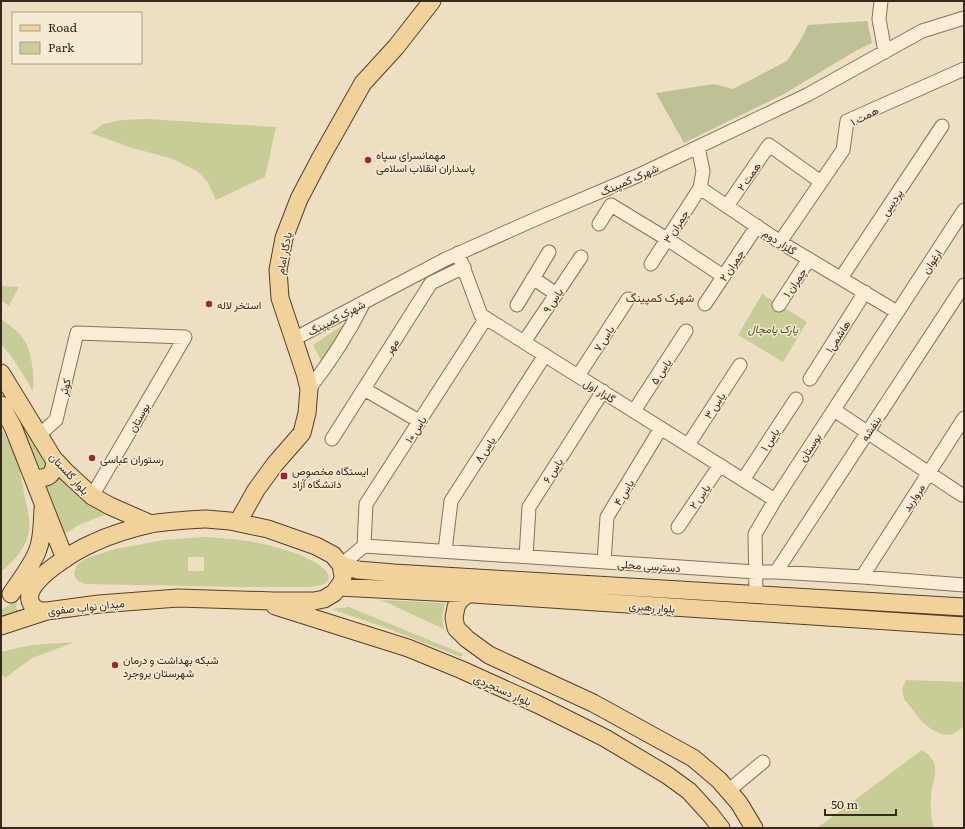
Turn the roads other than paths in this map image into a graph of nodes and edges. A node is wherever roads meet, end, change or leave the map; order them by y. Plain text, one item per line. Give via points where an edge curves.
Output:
1 (432, 1) edge
2 (880, 1) edge
3 (964, 18) edge
4 (885, 52) junction
5 (964, 69) edge
6 (942, 126) dead end
7 (698, 147) junction
8 (822, 182) junction
9 (700, 188) junction
10 (727, 206) junction
11 (964, 210) edge
12 (599, 224) dead end
13 (757, 226) junction
14 (667, 239) junction
15 (780, 242) junction
16 (549, 252) dead end
17 (458, 253) junction
18 (580, 257) dead end
19 (809, 260) junction
20 (651, 264) dead end
21 (464, 267) junction
22 (723, 276) junction
23 (533, 278) junction
24 (841, 278) junction
25 (964, 285) edge
26 (865, 292) junction
27 (556, 294) junction
28 (628, 299) dead end
29 (364, 302) junction
30 (705, 304) dead end
31 (517, 305) dead end
32 (779, 305) dead end
33 (897, 312) junction
34 (486, 318) junction
35 (686, 331) dead end
36 (77, 333) joint
37 (294, 339) junction
38 (524, 342) junction
39 (545, 355) junction
40 (740, 366) dead end
41 (1, 373) edge
42 (578, 376) junction
43 (810, 379) dead end
44 (309, 389) junction
45 (364, 389) junction
46 (603, 391) junction
47 (796, 399) dead end
48 (1, 405) edge
49 (834, 410) junction
50 (634, 411) junction
51 (964, 418) edge
52 (420, 421) junction
53 (661, 428) junction
54 (867, 432) junction
55 (39, 435) junction
56 (332, 439) dead end
57 (688, 445) junction
58 (55, 460) junction
59 (720, 465) junction
60 (929, 473) junction
61 (34, 478) junction
62 (743, 480) junction
63 (962, 494) dead end
64 (92, 496) junction
65 (775, 500) junction
66 (43, 502) junction
67 (238, 522) junction
68 (151, 524) junction
69 (678, 527) dead end
70 (364, 546) junction
71 (445, 551) junction
72 (526, 556) junction
73 (65, 559) junction
74 (604, 562) junction
75 (341, 565) junction
76 (756, 572) junction
77 (776, 572) junction
78 (862, 577) junction
79 (36, 581) junction
80 (964, 585) edge
81 (339, 587) junction
82 (467, 594) junction
83 (756, 594) junction
84 (4, 596) edge
85 (258, 600) junction
86 (964, 607) edge
87 (47, 611) junction
88 (1, 626) edge
89 (964, 626) edge
90 (763, 762) dead end
91 (728, 791) junction
92 (721, 828) edge
93 (754, 828) edge

1 - 37 main road, یادگار امام via 396,47 363,83 299,199 284,238 278,270 280,298
2 - 4 street via 879,19
3 - 4 street, شهرک کمپینگ via 922,31
4 - 7 street, شهرک کمپینگ via 807,95
5 - 8 street, همت ۱ via 847,121 843,150
6 - 24 street, پردیس
7 - 9 street via 702,171
7 - 17 street, شهرک کمپینگ
8 - 10 street, همت ۲ via 769,145
8 - 15 street, همت ۱
9 - 10 street, گلزار دوم
9 - 14 street, چمران ۳
10 - 13 street, گلزار دوم
11 - 33 street, ارغوان
12 - 14 street via 611,205
13 - 15 street, گلزار دوم
13 - 22 street, چمران ۲
14 - 20 street, چمران ۳
14 - 22 street
15 - 19 street, گلزار دوم
16 - 23 street
17 - 21 street, گلزار اول
17 - 29 street, شهرک کمپینگ
18 - 27 street, یاس ۹
19 - 24 street, گلزار دوم
19 - 32 street, چمران ۱
21 - 34 street, گلزار اول via 481,315
21 - 45 street, مهر via 431,283
22 - 30 street, چمران ۲
23 - 27 street
23 - 31 street
24 - 26 street, گلزار دوم
25 - 54 street, بنفشه
26 - 33 street, گلزار دوم
26 - 43 street, هاشمی۱
27 - 38 street, یاس ۹
28 - 42 street, یاس ۷
29 - 37 street, شهرک کمپینگ
29 - 44 street via 356,320
33 - 49 street, بوستان
34 - 38 street, گلزار اول
34 - 52 street, یاس ۱۰
35 - 50 street, یاس ۵
36 - 55 street, کوثر via 56,420
36 - 64 street, بوستان via 184,337
37 - 44 main road, یادگار امام
38 - 39 street, گلزار اول
39 - 42 street, گلزار اول
39 - 71 street, یاس ۸ via 451,501
40 - 57 street, یاس ۳
41 - 55 main road, بلوار گلستان
42 - 46 street, گلزار اول
44 - 67 main road, یادگار امام via 308,413 302,433 256,490
45 - 52 street
45 - 56 street, مهر
46 - 50 street, گلزار اول
46 - 72 street, یاس ۶ via 529,507
47 - 62 street, یاس ۱
48 - 61 main road
49 - 54 street
49 - 65 street, بوستان
50 - 53 street, گلزار اول
51 - 60 street, مروارید
52 - 70 street, یاس ۱۰ via 366,504
53 - 57 street, گلزار اول
53 - 74 street, یاس ۴ via 607,517
54 - 60 street
54 - 77 street, بنفشه
55 - 58 main road, بلوار گلستان
57 - 59 street, گلزار اول
58 - 61 main road via 55,467 49,476
58 - 64 main road, بلوار گلستان
59 - 62 street, گلزار اول
59 - 69 street, یاس ۲
60 - 63 street
60 - 78 street, مروارید
61 - 66 main road
62 - 65 street, گلزار اول
64 - 68 main road, بلوار گلستان
65 - 76 street, بوستان via 755,534
66 - 73 main road
66 - 84 main road via 38,551
67 - 68 main road via 206,519
67 - 75 main road via 268,529 316,546 333,555
68 - 73 main road via 92,543
70 - 71 street, دسترسی محلی
70 - 75 street
71 - 72 street, دسترسی محلی
72 - 74 street, دسترسی محلی
73 - 79 main road
74 - 76 street, دسترسی محلی
75 - 81 main road via 343,576
75 - 83 main road, بلوار رهبری via 358,570 394,573
76 - 77 street, دسترسی محلی
76 - 83 street, بوستان
77 - 78 street, دسترسی محلی
78 - 80 street, دسترسی محلی
79 - 84 main road
79 - 87 main road, میدان نواب صفوی via 29,599 34,608
81 - 82 main road, بلوار رهبری
81 - 85 main road, میدان نواب صفوی via 324,599 314,601
82 - 89 main road, بلوار رهبری
82 - 91 main road via 459,601 454,618 456,628 467,639 489,655 593,703 693,758
83 - 86 main road, بلوار رهبری
85 - 87 main road, میدان نواب صفوی via 178,598
85 - 92 main road, بلوار دستجردی via 408,648 537,704 605,738 667,775 689,791
87 - 88 main road
90 - 91 street
91 - 93 main road via 739,803

